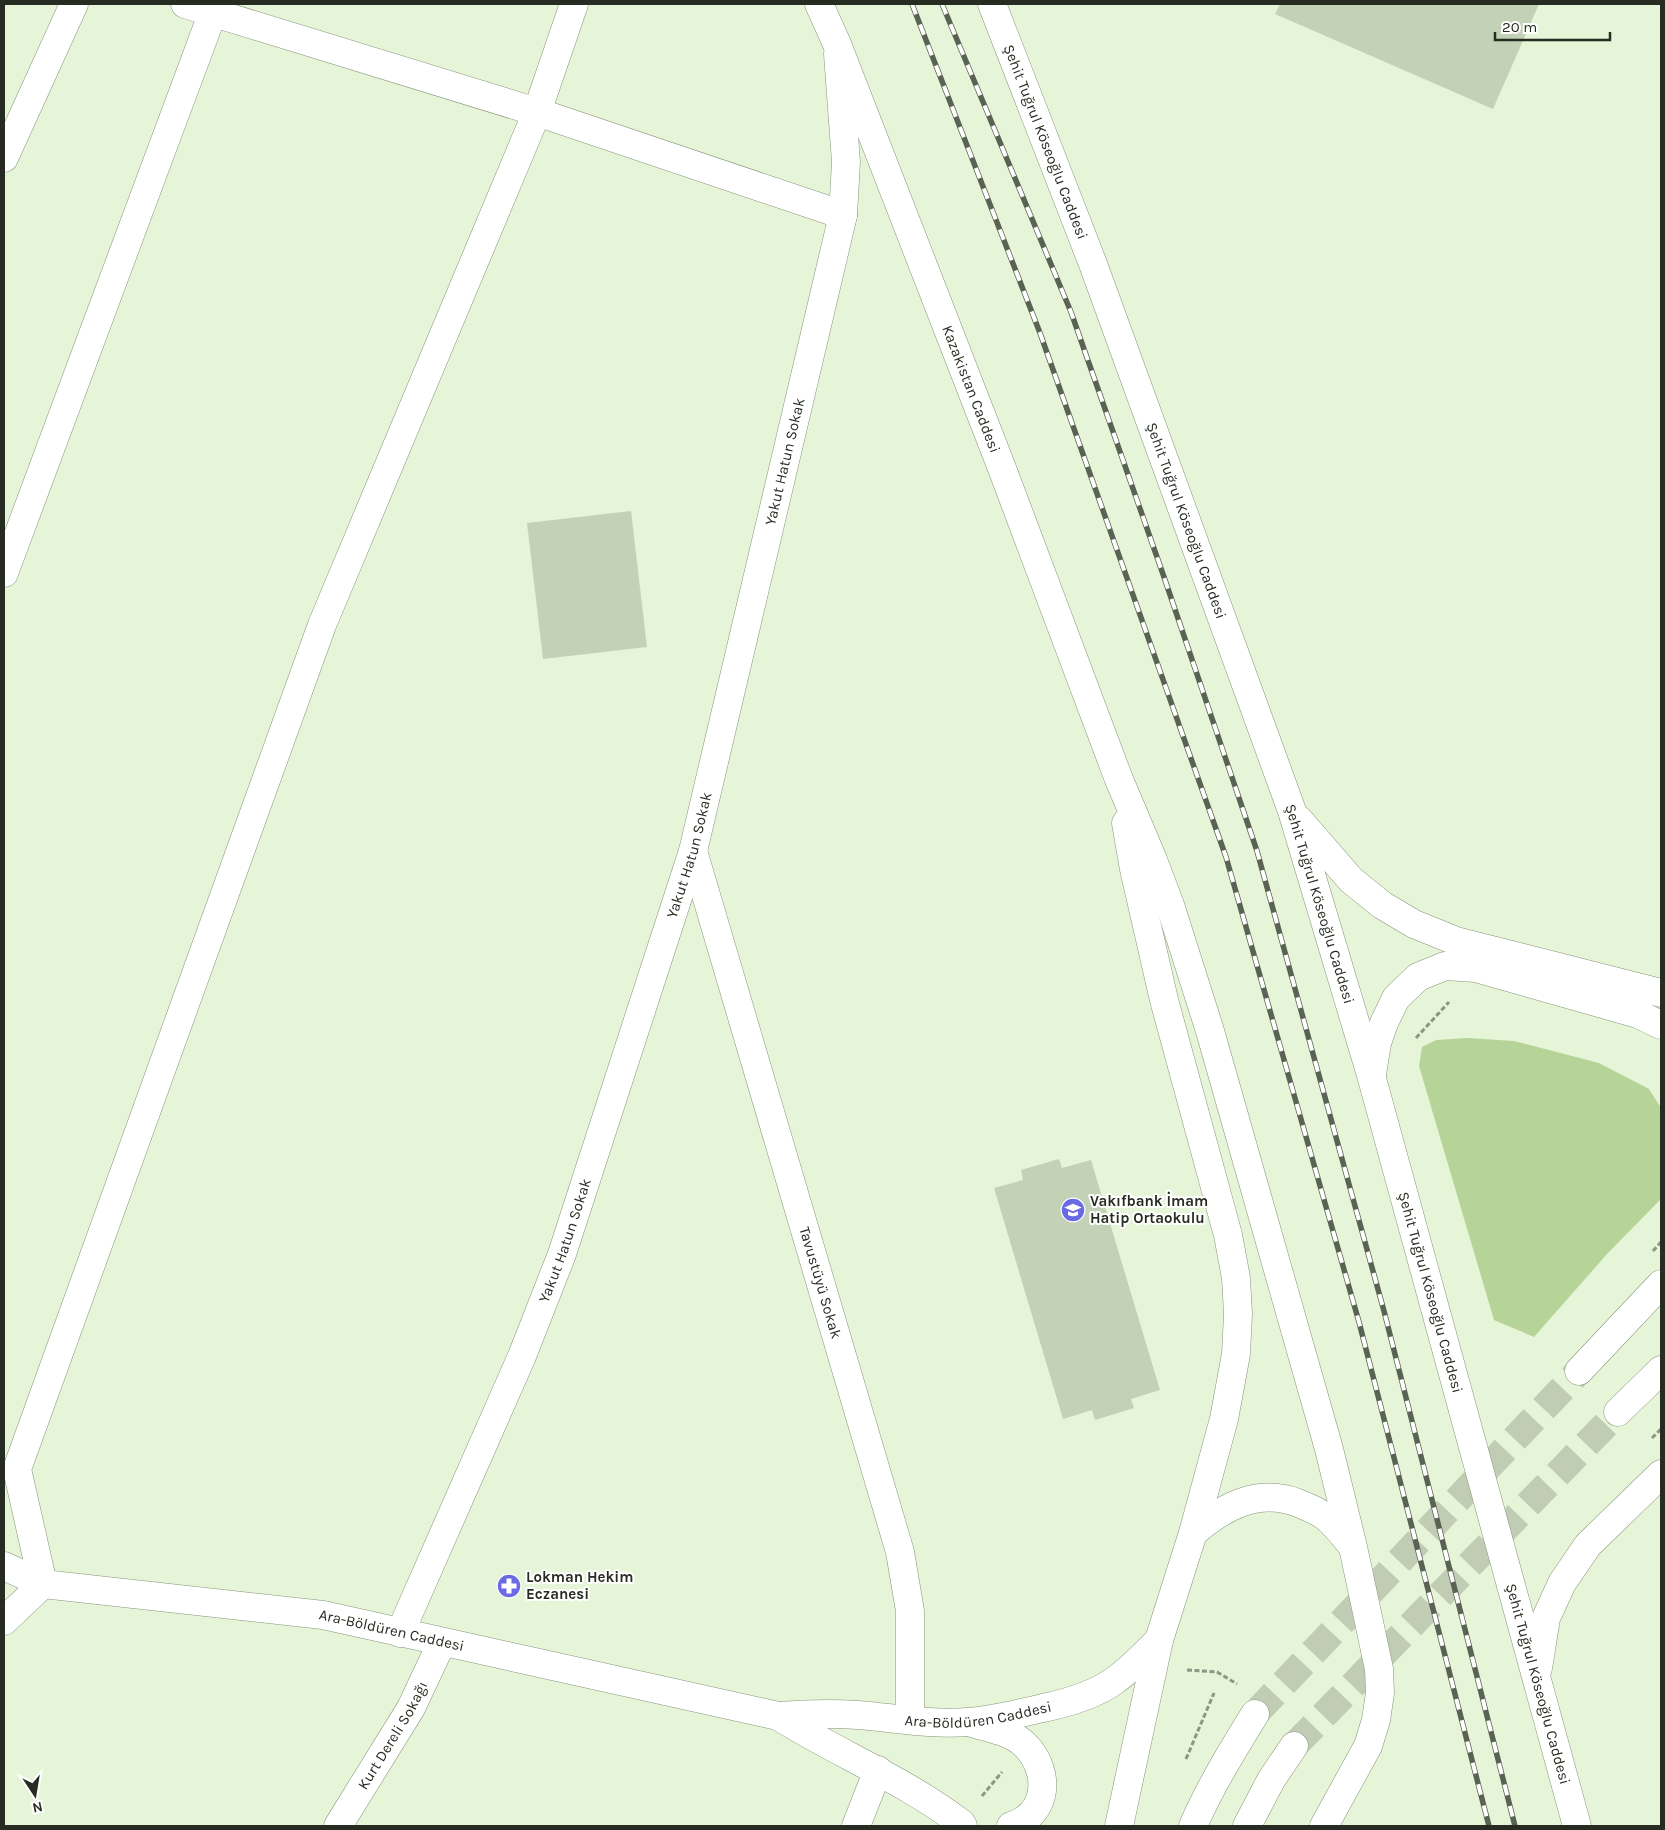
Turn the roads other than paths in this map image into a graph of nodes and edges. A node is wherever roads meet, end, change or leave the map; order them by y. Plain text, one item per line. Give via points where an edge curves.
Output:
1 (74, 4) edge
2 (185, 4) edge
3 (574, 4) edge
4 (820, 4) edge
5 (992, 4) edge
6 (214, 8) edge
7 (837, 44) junction
8 (537, 112) junction
9 (4, 158) edge
10 (843, 215) junction
11 (4, 573) edge
12 (1118, 777) junction
13 (1292, 811) junction
14 (693, 851) junction
15 (1661, 993) edge
16 (1661, 1025) edge
17 (1371, 1075) junction
18 (1661, 1284) edge
19 (1661, 1370) edge
20 (1579, 1372) tunnel mouth
21 (1618, 1412) tunnel mouth
22 (1661, 1474) edge
23 (1193, 1533) junction
24 (1353, 1547) junction
25 (4, 1566) edge
26 (43, 1584) junction
27 (4, 1621) edge
28 (400, 1633) junction
29 (1159, 1640) junction
30 (442, 1642) junction
31 (1536, 1677) junction
32 (1255, 1714) tunnel mouth
33 (778, 1716) junction
34 (910, 1720) junction
35 (969, 1722) junction
36 (1294, 1746) tunnel mouth
37 (878, 1770) junction
38 (966, 1825) edge
39 (338, 1826) edge
40 (856, 1826) edge
41 (1011, 1826) edge
42 (1119, 1826) edge
43 (1192, 1826) edge
44 (1247, 1826) edge
45 (1324, 1826) edge
46 (1577, 1826) edge

1 - 9 street
2 - 6 street
3 - 8 street
4 - 7 street, Kazakistan Caddesi
5 - 13 street, Şehit Tuğrul Köseoğlu Caddesi via 1093,264
6 - 8 street
6 - 11 street
7 - 10 street, Yakut Hatun Sokak via 846,162
7 - 12 street, Kazakistan Caddesi
8 - 10 street
8 - 26 street via 322,625 17,1469
10 - 14 street, Yakut Hatun Sokak
12 - 23 street via 1134,869 1164,1000 1228,1235 1236,1278 1236,1354
12 - 24 street via 1154,860 1190,966 1330,1449
13 - 15 street via 1351,880 1382,905 1414,924 1456,941
13 - 17 street, Şehit Tuğrul Köseoğlu Caddesi
14 - 28 street, Yakut Hatun Sokak via 562,1254 522,1356
14 - 34 street, Tavustüyü Sokak via 900,1552 910,1611
16 - 17 street via 1638,1014 1476,968 1445,966 1418,977 1396,998 1377,1043
17 - 31 street, Şehit Tuğrul Köseoğlu Caddesi
18 - 20 street
19 - 21 street
22 - 31 street via 1588,1545 1562,1583 1546,1618
23 - 24 street via 1212,1516 1230,1507 1266,1497 1287,1499 1324,1516
23 - 29 street
24 - 45 street via 1379,1669 1380,1693 1368,1746
25 - 26 street, Ara-Böldüren Caddesi
26 - 27 street
26 - 28 street, Ara-Böldüren Caddesi via 323,1615
28 - 30 street, Ara-Böldüren Caddesi
29 - 35 street, Ara-Böldüren Caddesi via 1135,1664 1089,1695 1015,1715
29 - 42 street
30 - 33 street, Ara-Böldüren Caddesi
30 - 39 street, Kurt Dereli Sokağı via 411,1708
31 - 46 street, Şehit Tuğrul Köseoğlu Caddesi
32 - 43 street
33 - 34 street, Ara-Böldüren Caddesi via 819,1713
33 - 37 street, Ara-Böldüren Caddesi
34 - 35 street, Ara-Böldüren Caddesi
35 - 41 street via 989,1727 1023,1743 1039,1767 1042,1782 1039,1804 1030,1816
36 - 44 street via 1271,1780
37 - 38 street, Ara-Böldüren Caddesi
37 - 40 street

